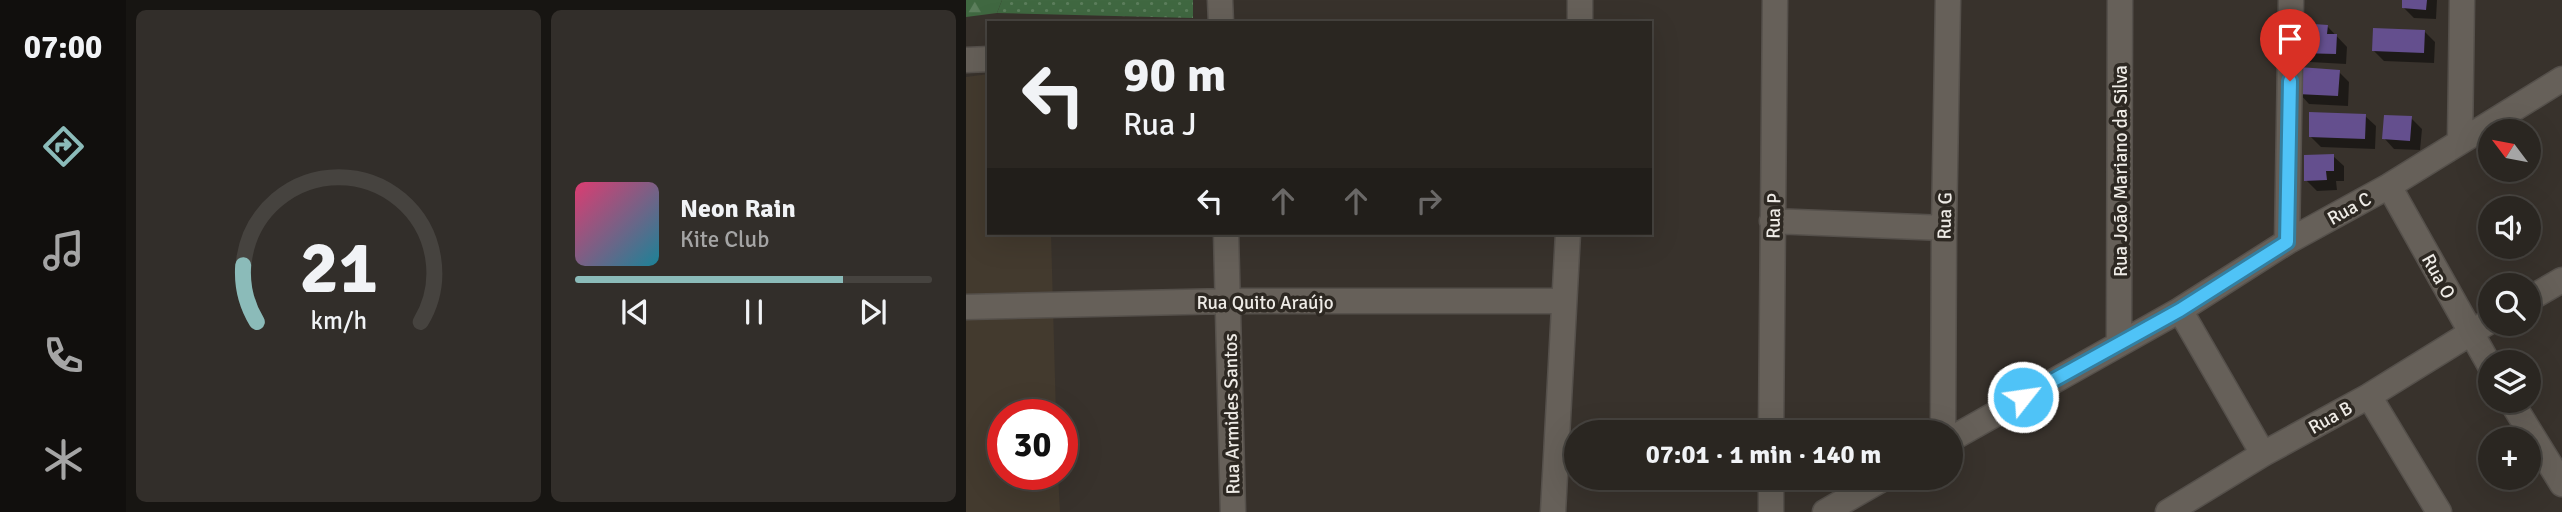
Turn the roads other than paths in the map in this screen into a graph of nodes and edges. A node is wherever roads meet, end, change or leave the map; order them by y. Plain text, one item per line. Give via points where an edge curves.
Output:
1 (1220, 0) edge
2 (1580, 0) edge
3 (1775, 0) edge
4 (1948, 0) edge
5 (2120, 0) edge
6 (2291, 0) edge
7 (2462, 0) edge
8 (1221, 21) edge
9 (1580, 21) edge
10 (966, 60) edge
11 (987, 60) edge
12 (2562, 79) edge
13 (2460, 141) junction
14 (2389, 186) junction
15 (1772, 221) junction
16 (1944, 228) junction
17 (1226, 235) edge
18 (1568, 235) edge
19 (2287, 242) junction
20 (2562, 280) edge
21 (2541, 292) edge
22 (1229, 301) junction
23 (1564, 301) junction
24 (966, 307) edge
25 (2180, 310) junction
26 (2478, 323) edge
27 (2478, 327) edge
28 (2119, 342) junction
29 (2369, 396) junction
30 (2518, 413) edge
31 (1771, 420) edge
32 (1943, 420) edge
33 (1963, 432) edge
34 (2263, 454) junction
35 (2562, 484) edge
36 (1771, 490) edge
37 (1863, 490) edge
38 (1233, 512) edge
39 (1553, 512) edge
40 (1771, 512) edge
41 (1825, 512) edge
42 (2168, 512) edge
43 (2439, 512) edge

1 - 8 street
2 - 9 street
3 - 15 street, Rua P
4 - 16 street, Rua G
5 - 28 street, Rua João Mariano da Silva
6 - 19 street
7 - 13 street
10 - 11 street
12 - 13 street, Rua C
13 - 14 street, Rua C
14 - 19 street, Rua C
14 - 26 street, Rua O
15 - 16 street
15 - 31 street, Rua P
16 - 32 street, Rua G
17 - 22 street, Rua Armides Santos
18 - 23 street
19 - 25 street, Rua C
20 - 21 street
22 - 23 street, Rua Quito Araújo
22 - 24 street, Rua Quito Araújo
22 - 38 street, Rua Armides Santos
23 - 39 street
25 - 28 street, Rua C
25 - 34 street
27 - 29 street, Rua B
28 - 33 street, Rua C
29 - 34 street, Rua B
29 - 43 street
30 - 35 street
34 - 42 street, Rua B
36 - 40 street
37 - 41 street

